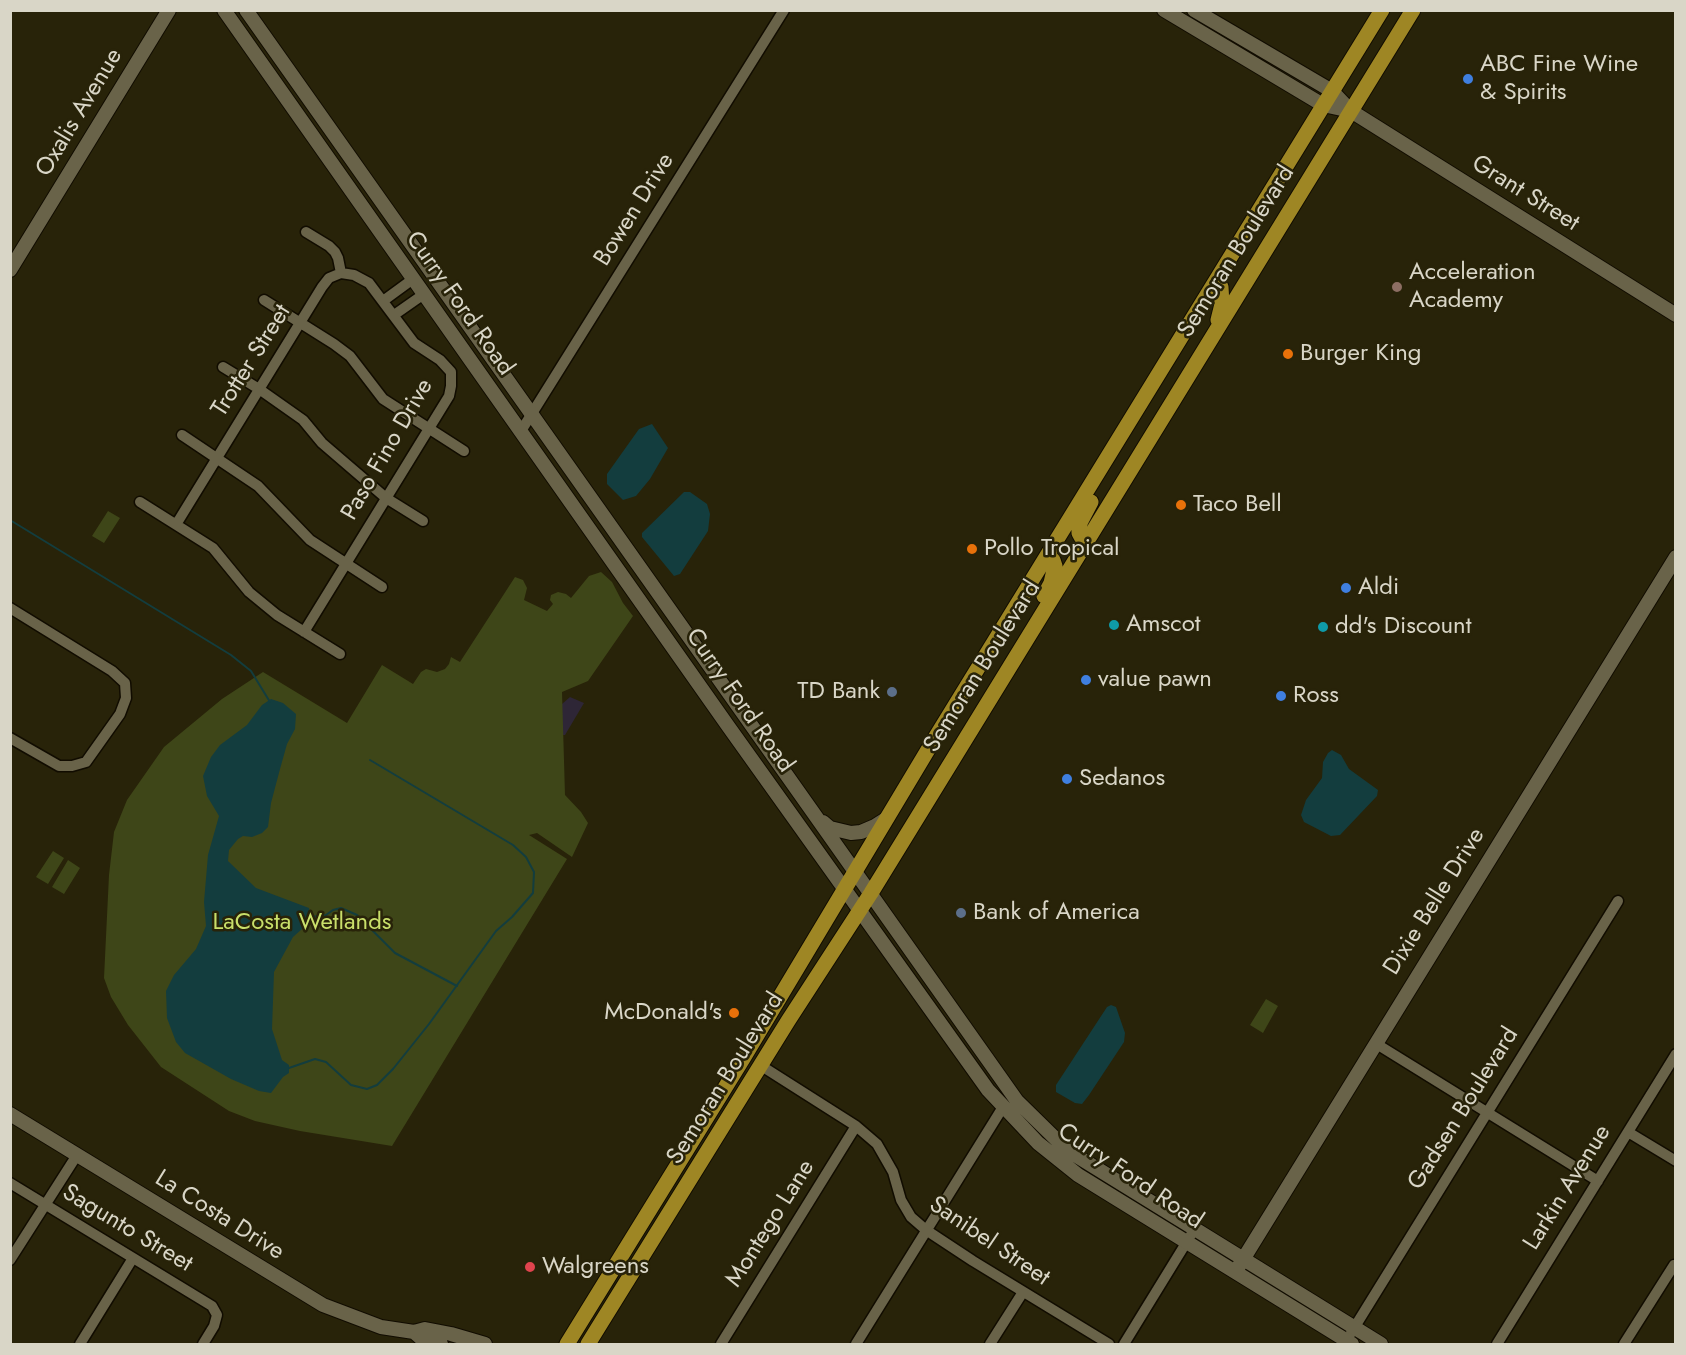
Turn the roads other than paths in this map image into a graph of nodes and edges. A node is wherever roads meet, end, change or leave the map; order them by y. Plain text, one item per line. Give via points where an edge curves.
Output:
1 (169, 10) edge
2 (224, 10) edge
3 (246, 10) edge
4 (784, 10) edge
5 (1164, 10) edge
6 (1382, 10) edge
7 (1413, 10) edge
8 (1195, 11) edge
9 (1188, 25) junction
10 (1332, 91) junction
11 (1323, 105) junction
12 (1351, 111) junction
13 (309, 131) junction
14 (336, 170) junction
15 (366, 182) junction
16 (306, 232) dead end
17 (426, 265) junction
18 (10, 270) edge
19 (341, 273) junction
20 (413, 279) junction
21 (1216, 279) junction
22 (424, 294) junction
23 (264, 300) dead end
24 (383, 301) junction
25 (394, 315) junction
26 (1676, 315) edge
27 (300, 323) junction
28 (1215, 331) junction
29 (485, 350) junction
30 (223, 367) dead end
31 (259, 389) junction
32 (1146, 395) junction
33 (531, 414) junction
34 (428, 430) junction
35 (521, 431) junction
36 (182, 435) dead end
37 (464, 451) dead end
38 (218, 457) junction
39 (386, 498) junction
40 (140, 502) dead end
41 (423, 520) dead end
42 (177, 523) junction
43 (1085, 544) junction
44 (602, 546) junction
45 (1047, 556) junction
46 (1676, 557) edge
47 (345, 565) junction
48 (382, 587) dead end
49 (10, 608) edge
50 (1040, 616) junction
51 (676, 619) junction
52 (304, 632) junction
53 (664, 634) junction
54 (340, 654) dead end
55 (744, 716) junction
56 (10, 738) edge
57 (818, 819) junction
58 (886, 819) junction
59 (855, 871) junction
60 (845, 890) junction
61 (871, 893) junction
62 (1618, 901) dead end
63 (860, 911) junction
64 (1375, 1043) junction
65 (1676, 1054) edge
66 (760, 1065) junction
67 (1003, 1107) junction
68 (1487, 1112) junction
69 (10, 1114) edge
70 (856, 1126) junction
71 (1628, 1132) junction
72 (1067, 1150) junction
73 (77, 1155) junction
74 (1676, 1161) edge
75 (1598, 1181) junction
76 (10, 1183) edge
77 (45, 1204) junction
78 (926, 1230) junction
79 (1194, 1230) junction
80 (1187, 1243) junction
81 (133, 1258) junction
82 (10, 1260) edge
83 (1243, 1260) junction
84 (1674, 1265) dead end
85 (1235, 1273) junction
86 (1023, 1292) junction
87 (1321, 1307) junction
88 (1313, 1320) junction
89 (1354, 1328) junction
90 (414, 1332) junction
91 (1349, 1342) edge
92 (80, 1344) edge
93 (202, 1344) edge
94 (441, 1344) edge
95 (480, 1344) edge
96 (567, 1344) edge
97 (588, 1344) edge
98 (722, 1344) edge
99 (856, 1344) edge
100 (990, 1344) edge
101 (1109, 1344) edge
102 (1124, 1344) edge
103 (1382, 1344) edge
104 (1497, 1344) edge
105 (1624, 1344) edge

1 - 18 main road, Oxalis Avenue
2 - 13 main road, Curry Ford Road
3 - 15 main road, Curry Ford Road
4 - 33 street, Bowen Drive
5 - 9 main road, Grant Street
6 - 10 main road, Semoran Boulevard
7 - 12 main road, Semoran Boulevard
8 - 9 street
8 - 10 main road, Grant Street
9 - 11 main road, Grant Street
10 - 11 main road, Semoran Boulevard
10 - 12 main road, Grant Street
11 - 12 main road, Grant Street
11 - 21 main road, Semoran Boulevard
12 - 26 main road, Grant Street
12 - 28 main road, Semoran Boulevard
13 - 14 main road, Curry Ford Road
13 - 15 main road via 319,129
14 - 17 main road via 373,209 407,259
14 - 20 main road, Curry Ford Road
15 - 17 main road, Curry Ford Road
16 - 19 street via 335,252
17 - 29 main road, Curry Ford Road
19 - 24 street via 369,282
19 - 27 street, Trotter Street via 322,286
20 - 22 main road, Curry Ford Road
20 - 24 street
20 - 29 main road via 435,291
21 - 28 main road via 1222,304
21 - 32 main road, Semoran Boulevard
22 - 25 street
22 - 35 main road, Curry Ford Road
23 - 27 street
24 - 25 street, Paso Fino Drive
25 - 34 street, Paso Fino Drive via 414,343 451,372 449,396
27 - 31 street, Trotter Street
27 - 34 street via 350,356 383,399
28 - 43 main road, Semoran Boulevard
29 - 33 main road, Curry Ford Road
30 - 31 street
31 - 38 street, Trotter Street
31 - 39 street via 303,420 322,442
32 - 43 main road via 1145,414 1080,521 1079,533
32 - 45 main road, Semoran Boulevard
33 - 35 street, Bowen Drive
33 - 51 main road, Curry Ford Road
34 - 37 street
34 - 39 street, Paso Fino Drive
35 - 44 main road, Curry Ford Road
36 - 38 street
38 - 42 street, Trotter Street
38 - 47 street via 258,486 304,535
39 - 41 street
39 - 47 street, Paso Fino Drive
40 - 42 street
42 - 52 street via 213,548 259,601
43 - 50 main road, Semoran Boulevard
44 - 51 main road via 625,566 659,614
44 - 53 main road, Curry Ford Road
45 - 50 main road via 1055,566
45 - 58 main road, Semoran Boulevard
46 - 64 main road, Dixie Belle Drive
47 - 48 street
47 - 52 street, Paso Fino Drive
49 - 56 street via 100,663 125,683 126,698 120,714 86,762 59,766
50 - 61 main road, Semoran Boulevard
51 - 55 main road, Curry Ford Road
52 - 54 street
53 - 55 main road via 681,639 729,705
53 - 60 main road, Curry Ford Road
55 - 57 main road, Curry Ford Road
57 - 58 main road via 830,828 851,833
57 - 59 main road, Curry Ford Road
58 - 59 main road, Semoran Boulevard
59 - 60 main road, Semoran Boulevard
59 - 61 main road, Curry Ford Road
60 - 63 main road, Curry Ford Road
60 - 96 main road, Semoran Boulevard
61 - 63 main road, Semoran Boulevard
61 - 72 main road, Curry Ford Road via 1017,1101
62 - 68 street, Gadsen Boulevard
63 - 66 main road, Semoran Boulevard
63 - 67 main road, Curry Ford Road
64 - 68 street
64 - 83 main road, Dixie Belle Drive
65 - 71 street, Larkin Avenue
66 - 70 street, Sanibel Street
66 - 97 main road, Semoran Boulevard
67 - 72 main road via 1011,1107 1050,1143
67 - 78 street
67 - 80 main road, Curry Ford Road via 1038,1143 1078,1175
68 - 75 street
68 - 89 street, Gadsen Boulevard
69 - 73 main road, La Costa Drive
70 - 78 street, Sanibel Street via 877,1144 901,1200 911,1217
70 - 98 street, Montego Lane
71 - 74 street
71 - 75 street, Larkin Avenue
72 - 79 main road, Curry Ford Road
73 - 77 street
73 - 90 main road, La Costa Drive via 323,1305 381,1327
75 - 104 street, Larkin Avenue
76 - 77 street, Sagunto Street
77 - 81 street, Sagunto Street
77 - 82 street
78 - 86 street, Sanibel Street
78 - 99 street
79 - 80 street
79 - 83 main road, Curry Ford Road
80 - 85 main road, Curry Ford Road
80 - 102 street
81 - 92 street
81 - 93 street, Sagunto Street via 212,1306 217,1315
83 - 85 main road, Dixie Belle Drive
83 - 87 main road, Curry Ford Road
84 - 105 street
85 - 88 main road, Curry Ford Road
86 - 100 street
86 - 101 street, Sanibel Street
87 - 88 street
87 - 89 main road, Curry Ford Road
88 - 91 main road, Curry Ford Road
89 - 91 street, Gadsen Boulevard
89 - 103 main road, Curry Ford Road
90 - 94 main road, La Costa Drive via 423,1340
90 - 95 main road, La Costa Drive via 425,1329

